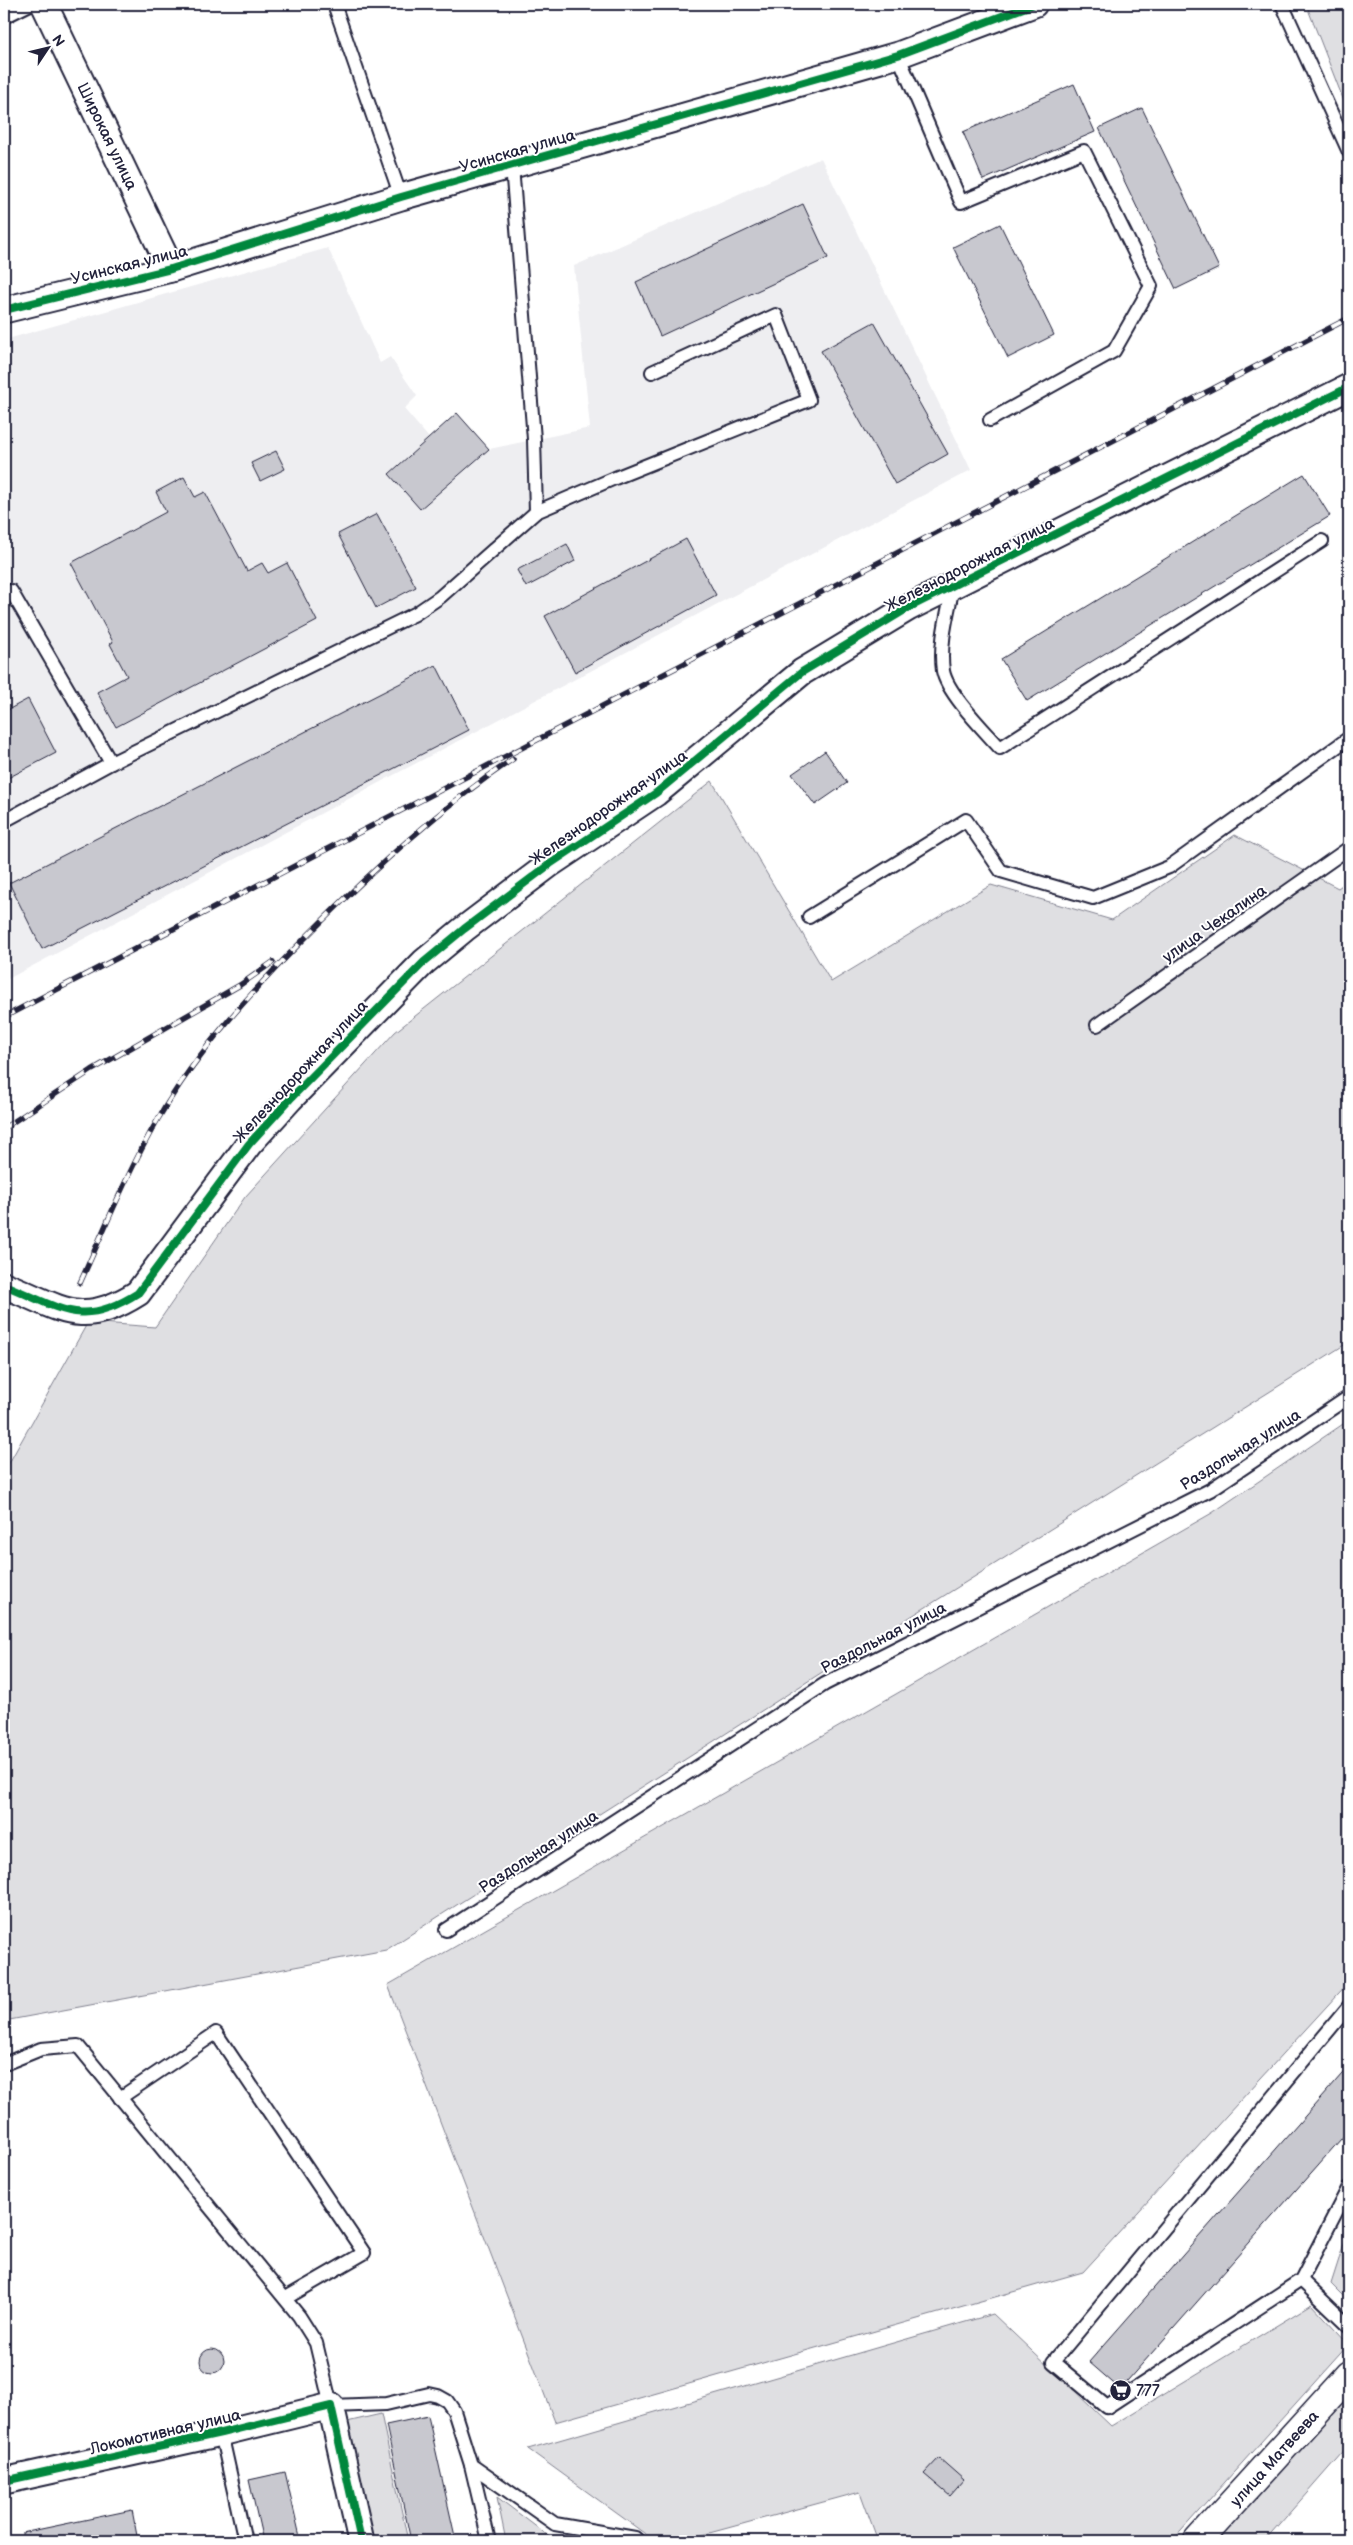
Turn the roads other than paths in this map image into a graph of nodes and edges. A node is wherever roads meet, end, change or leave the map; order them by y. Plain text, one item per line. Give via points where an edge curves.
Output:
1 (30, 4) edge
2 (44, 4) edge
3 (334, 4) edge
4 (1034, 4) edge
5 (1282, 4) edge
6 (4, 17) edge
7 (898, 56) junction
8 (1349, 152) edge
9 (512, 166) junction
10 (401, 197) junction
11 (171, 269) junction
12 (4, 310) edge
13 (652, 372) dead end
14 (1349, 387) edge
15 (990, 420) dead end
16 (536, 512) junction
17 (1322, 541) dead end
18 (953, 586) junction
19 (4, 595) edge
20 (1349, 738) edge
21 (111, 763) junction
22 (4, 821) edge
23 (1349, 848) edge
24 (809, 918) dead end
25 (1097, 1025) dead end
26 (4, 1285) edge
27 (1349, 1397) edge
28 (446, 1930) dead end
29 (1349, 2006) edge
30 (4, 2064) edge
31 (120, 2098) junction
32 (1349, 2188) edge
33 (1301, 2280) junction
34 (286, 2298) junction
35 (1349, 2326) edge
36 (1349, 2375) edge
37 (331, 2406) junction
38 (221, 2433) junction
39 (471, 2465) junction
40 (4, 2481) edge
41 (246, 2541) edge
42 (360, 2541) edge
43 (489, 2541) edge
44 (638, 2541) edge
45 (1198, 2541) edge

1 - 6 lane
2 - 11 street, Широкая улица
3 - 10 lane
4 - 7 street, Усинская улица
5 - 8 lane
7 - 9 street, Усинская улица
7 - 15 lane via 961,202 1084,151 1151,286 1114,351
9 - 10 street, Усинская улица
9 - 16 lane via 534,439
10 - 11 street, Усинская улица
11 - 12 street, Усинская улица
13 - 16 lane via 776,315 809,400
14 - 18 street, Железнодорожная улица
16 - 21 lane via 440,597 415,614
17 - 18 lane via 1000,748 960,702 944,673 942,651
18 - 26 street, Железнодорожная улица via 908,608 802,672 656,793 516,890 424,962 249,1144 138,1293 116,1307 90,1314 66,1311
19 - 21 lane via 11,591
20 - 24 lane via 1169,867 1092,898 1002,871 966,820
21 - 22 lane
23 - 25 lane, улица Чекалина
27 - 28 lane, Раздольная улица via 1210,1490 826,1684
29 - 33 lane via 1053,2362 1107,2408
30 - 31 lane via 40,2049 78,2046
31 - 34 lane
31 - 34 lane via 216,2032 364,2253
32 - 33 lane
33 - 35 lane
34 - 37 lane via 316,2343
36 - 45 street, улица Матвеева
37 - 38 street, Локомотивная улица
37 - 39 lane via 386,2404 429,2394 438,2396 447,2401 454,2411
37 - 42 street
38 - 40 street, Локомотивная улица
38 - 41 lane
39 - 43 lane
39 - 44 lane via 555,2524

